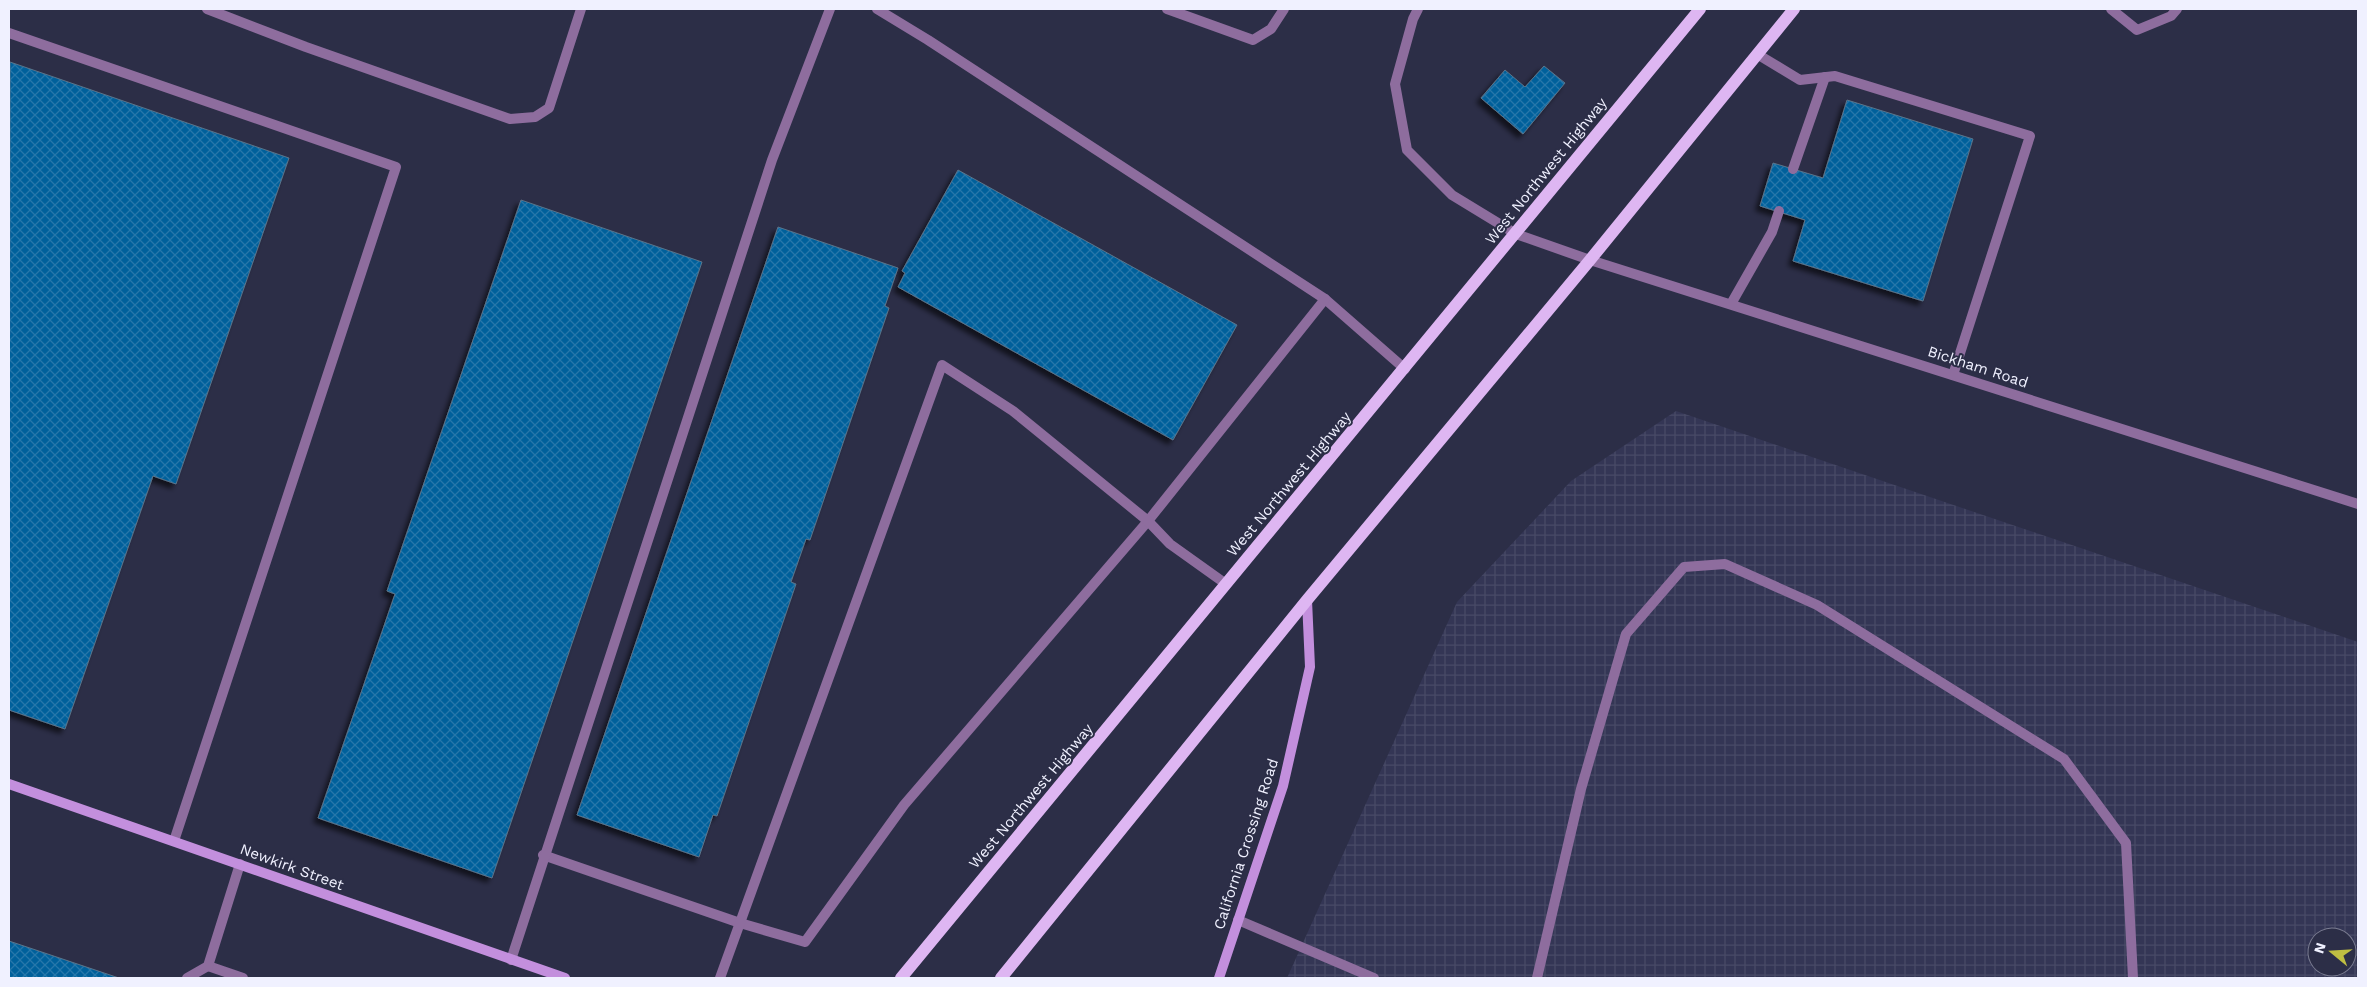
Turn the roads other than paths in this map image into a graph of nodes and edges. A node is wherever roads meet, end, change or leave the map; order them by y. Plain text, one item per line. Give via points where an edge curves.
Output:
1 (208, 9) edge
2 (581, 9) edge
3 (830, 9) edge
4 (877, 9) edge
5 (1167, 9) edge
6 (1284, 9) edge
7 (1418, 9) edge
8 (1700, 9) edge
9 (1794, 9) edge
10 (2111, 9) edge
11 (2177, 9) edge
12 (9, 33) edge
13 (1757, 54) junction
14 (1825, 77) junction
15 (1794, 169) dead end
16 (1778, 211) dead end
17 (1516, 234) junction
18 (1590, 260) junction
19 (1325, 299) junction
20 (1730, 304) junction
21 (1405, 369) junction
22 (1954, 375) junction
23 (2358, 504) edge
24 (1148, 520) junction
25 (1226, 584) junction
26 (1307, 600) junction
27 (9, 784) edge
28 (174, 840) junction
29 (543, 856) junction
30 (240, 864) junction
31 (1238, 920) junction
32 (740, 923) junction
33 (511, 960) junction
34 (208, 966) junction
35 (187, 978) edge
36 (243, 978) edge
37 (565, 978) edge
38 (720, 978) edge
39 (901, 978) edge
40 (1001, 978) edge
41 (1219, 978) edge
42 (1374, 978) edge
43 (1537, 978) edge
44 (2133, 978) edge

1 - 2 street via 306,48 510,119 535,117 549,108
3 - 29 street via 772,160
4 - 19 street
5 - 6 street via 1252,40 1271,29
7 - 17 street, Bickham Road via 1412,19 1395,84 1407,150 1452,196
8 - 17 main road, West Northwest Highway
9 - 13 main road
10 - 11 street via 2137,30 2172,16
12 - 28 street via 396,167
13 - 14 street via 1800,80
13 - 18 main road
14 - 15 street
14 - 22 street via 1835,76 2030,136
16 - 20 street via 1772,232
17 - 18 street, Bickham Road
17 - 21 main road, West Northwest Highway
18 - 20 street, Bickham Road
18 - 26 main road
19 - 21 street
19 - 24 street
20 - 22 street, Bickham Road
21 - 25 main road, West Northwest Highway
22 - 23 street, Bickham Road
24 - 25 street via 1170,544
24 - 32 street via 904,804 804,942
24 - 32 street via 1013,411 942,365
25 - 39 main road, West Northwest Highway
26 - 31 street, California Crossing Road via 1310,667 1284,786
26 - 40 main road
27 - 28 street, Newkirk Street
28 - 30 street, Newkirk Street
29 - 32 street
29 - 33 street
30 - 33 street, Newkirk Street
30 - 34 street
31 - 41 street, California Crossing Road
31 - 42 street
32 - 38 street
33 - 37 street, Newkirk Street
34 - 35 street
34 - 36 street
43 - 44 street via 1581,789 1626,634 1684,567 1725,564 1817,605 2064,760 2126,843

